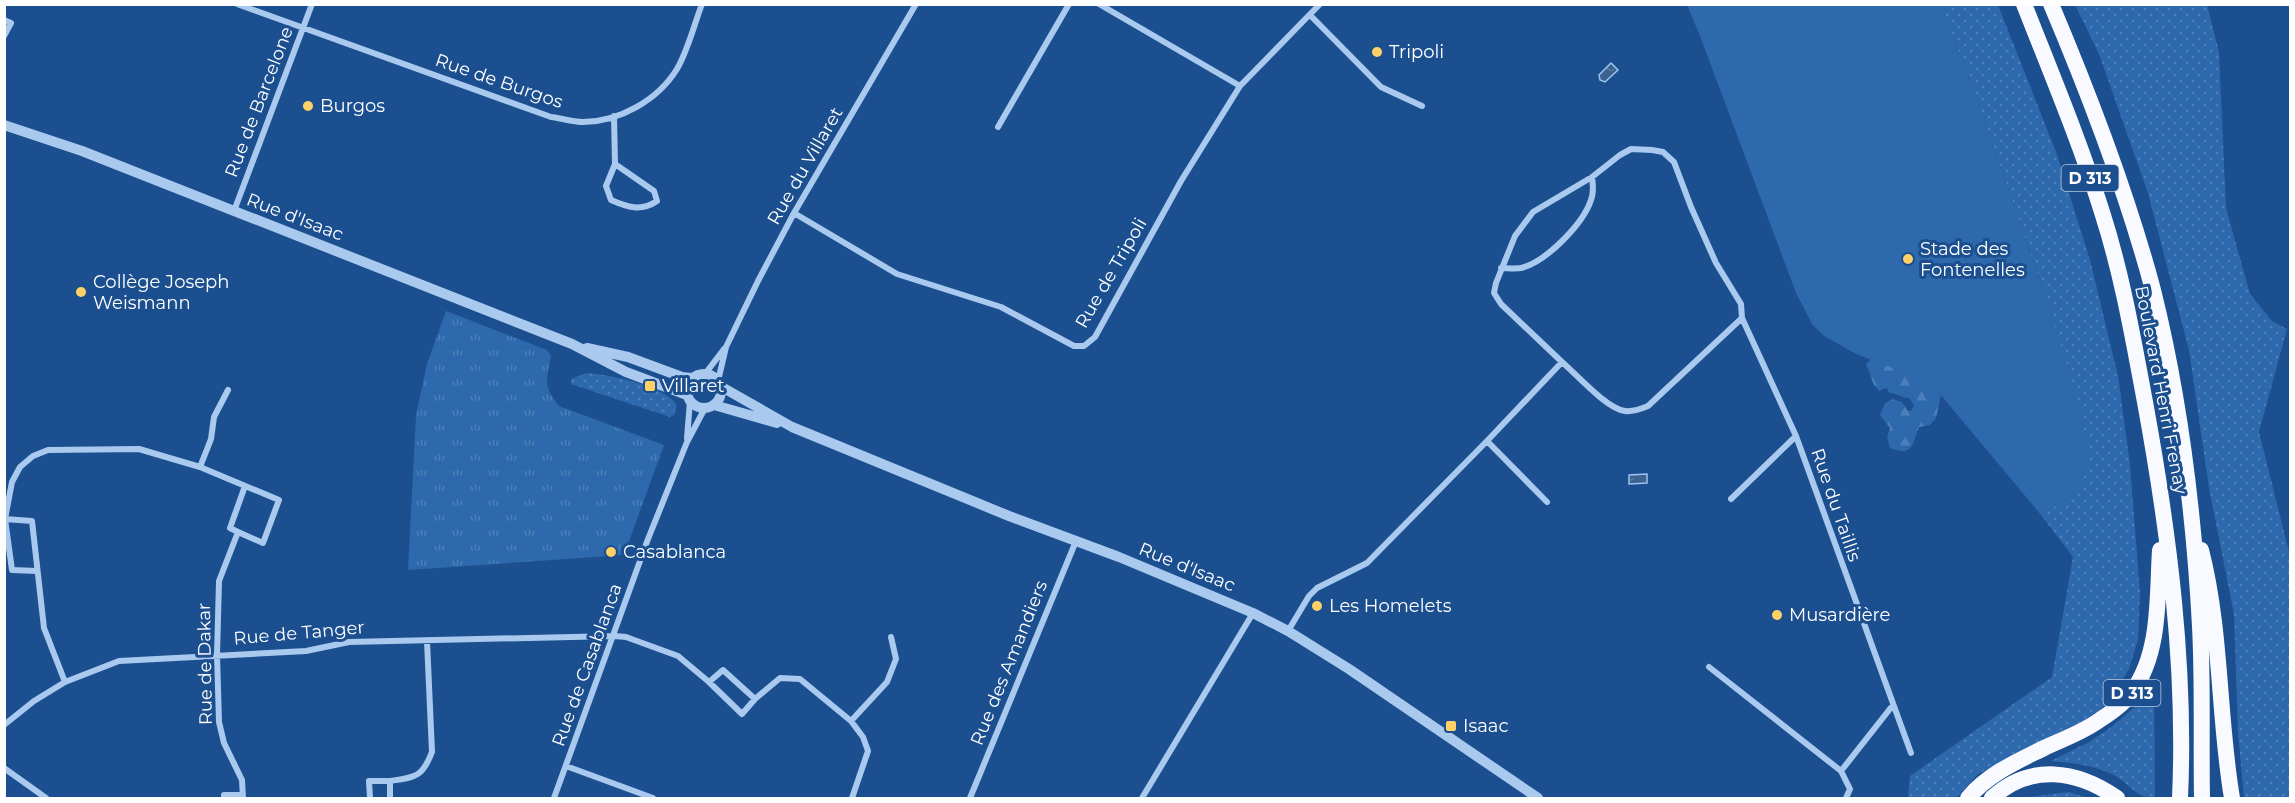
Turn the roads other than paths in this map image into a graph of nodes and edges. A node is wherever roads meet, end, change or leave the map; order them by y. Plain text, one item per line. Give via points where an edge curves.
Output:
1 (237, 4) edge
2 (312, 4) edge
3 (702, 4) edge
4 (916, 4) edge
5 (1069, 4) edge
6 (1099, 4) edge
7 (1320, 4) edge
8 (2024, 4) edge
9 (2051, 4) edge
10 (1310, 15) junction
11 (4, 20) edge
12 (303, 29) junction
13 (4, 36) edge
14 (1240, 86) junction
15 (1422, 106) dead end
16 (614, 116) junction
17 (4, 125) edge
18 (998, 127) dead end
19 (615, 164) junction
20 (1592, 177) junction
21 (234, 211) junction
22 (794, 213) junction
23 (1502, 268) junction
24 (1742, 318) junction
25 (572, 344) junction
26 (726, 347) junction
27 (1562, 362) junction
28 (705, 374) junction
29 (692, 378) junction
30 (719, 383) junction
31 (228, 390) dead end
32 (689, 398) junction
33 (710, 406) junction
34 (792, 427) junction
35 (1796, 436) junction
36 (1487, 441) junction
37 (687, 442) junction
38 (200, 467) junction
39 (245, 486) junction
40 (1731, 499) dead end
41 (2163, 501) junction
42 (1547, 502) dead end
43 (2190, 506) junction
44 (5, 519) edge
45 (238, 532) junction
46 (1076, 540) junction
47 (37, 571) junction
48 (1253, 613) junction
49 (1288, 631) junction
50 (615, 636) junction
51 (891, 637) dead end
52 (428, 640) junction
53 (217, 655) junction
54 (1709, 667) dead end
55 (65, 682) junction
56 (709, 682) junction
57 (755, 699) junction
58 (1893, 705) junction
59 (851, 721) junction
60 (4, 725) edge
61 (1911, 753) dead end
62 (566, 766) junction
63 (4, 768) edge
64 (1841, 771) junction
65 (390, 781) junction
66 (243, 797) edge
67 (45, 798) edge
68 (224, 798) edge
69 (370, 798) edge
70 (390, 798) edge
71 (554, 798) edge
72 (653, 798) edge
73 (852, 798) edge
74 (970, 798) edge
75 (1142, 798) edge
76 (1538, 798) edge
77 (1846, 798) edge
78 (1968, 798) edge
79 (1992, 798) edge
80 (2117, 798) edge
81 (2180, 798) edge
82 (2202, 798) edge
83 (2232, 798) edge

1 - 12 street, Rue de Burgos
2 - 12 street, Rue de Barcelone
3 - 16 street, Rue de Burgos via 678,67 665,86 648,101
4 - 22 street, Rue du Villaret
5 - 18 street
6 - 14 street
7 - 10 street, Rue de Tripoli
8 - 41 highway, Boulevard Henri Frenay / D 313 via 2103,214 2125,294
9 - 43 highway, Boulevard Henri Frenay / D 313 via 2136,233 2152,290
10 - 14 street, Rue de Tripoli
10 - 15 street via 1381,87
11 - 13 street via 11,23
12 - 16 street, Rue de Burgos via 550,117 582,122
12 - 21 street, Rue de Barcelone
14 - 22 street, Rue de Tripoli via 1181,181 1095,337 1084,346 1074,346 1001,307 897,273
16 - 19 street
17 - 21 street, Rue d'Isaac
19 - 19 street via 606,186 610,200 629,208 648,207 657,201 654,191
20 - 23 street, Rue du Taillis via 1533,212 1515,236
20 - 23 street via 1592,198 1584,216 1565,237 1545,255 1521,268
20 - 24 street, Rue du Taillis via 1631,149 1663,152 1674,162 1716,263 1741,304
21 - 25 street, Rue d'Isaac
22 - 26 street, Rue du Villaret
23 - 27 street, Rue du Taillis via 1494,293
24 - 27 street via 1648,406 1633,411 1623,411 1609,403
24 - 35 street, Rue du Taillis
25 - 29 street, Rue d'Isaac
25 - 32 street, Rue d'Isaac
26 - 28 street, Rue du Villaret
26 - 30 street, Rue du Villaret
27 - 36 street
28 - 29 street
28 - 30 street, Rue d'Isaac
29 - 32 street via 687,386
30 - 33 street via 719,398
30 - 34 street, Rue d'Isaac
31 - 38 street via 214,417 211,439
32 - 33 street, Rue d'Isaac via 699,408
32 - 37 street, Rue de Casablanca
33 - 34 street, Rue d'Isaac
33 - 37 street, Rue de Casablanca
34 - 46 street, Rue d'Isaac
35 - 40 street
35 - 58 street, Rue du Taillis
36 - 42 street
36 - 49 street via 1367,563 1317,588
37 - 50 street, Rue de Casablanca
38 - 39 street
38 - 44 street via 139,449 48,450 20,467 12,482
39 - 45 street, Rue de Dakar via 230,528
39 - 45 street via 279,500 263,543
41 - 78 highway, D 313 via 2152,647 2142,677 2131,694 2100,720 1997,772
41 - 81 highway, Boulevard Henri Frenay / D 313 via 2177,630
43 - 82 highway, Boulevard Henri Frenay / D 313 via 2200,627
43 - 83 highway, D 313 via 2211,588 2221,674 2224,752
44 - 47 street via 12,570
44 - 47 street via 32,521
45 - 53 street, Rue de Dakar via 219,581
46 - 48 street, Rue d'Isaac
46 - 74 street, Rue des Amandiers
47 - 55 street via 44,628
48 - 49 street, Rue d'Isaac
48 - 75 street
49 - 76 street, Rue d'Isaac
50 - 52 street, Rue de Tanger
50 - 56 street, Rue de Tanger via 678,656
50 - 62 street, Rue de Casablanca
51 - 59 street via 896,659 887,681
52 - 53 street, Rue de Tanger via 349,642 306,651
52 - 65 street via 432,752 418,777
53 - 55 street, Rue de Tanger via 119,661
53 - 66 street, Rue de Dakar via 219,722 224,743 242,780
54 - 64 street
55 - 60 street, Rue de Tanger
56 - 57 street via 723,670
56 - 57 street, Rue de Tanger via 742,714
57 - 59 street via 780,678 800,679
58 - 61 street, Rue du Taillis
58 - 64 street
59 - 73 street via 868,751
62 - 71 street, Rue de Casablanca
62 - 72 street
63 - 67 street
64 - 77 street via 1850,789
65 - 69 street via 369,782
65 - 70 street
66 - 68 street, Rue de Dakar
79 - 80 highway via 2012,784 2044,774 2078,777

